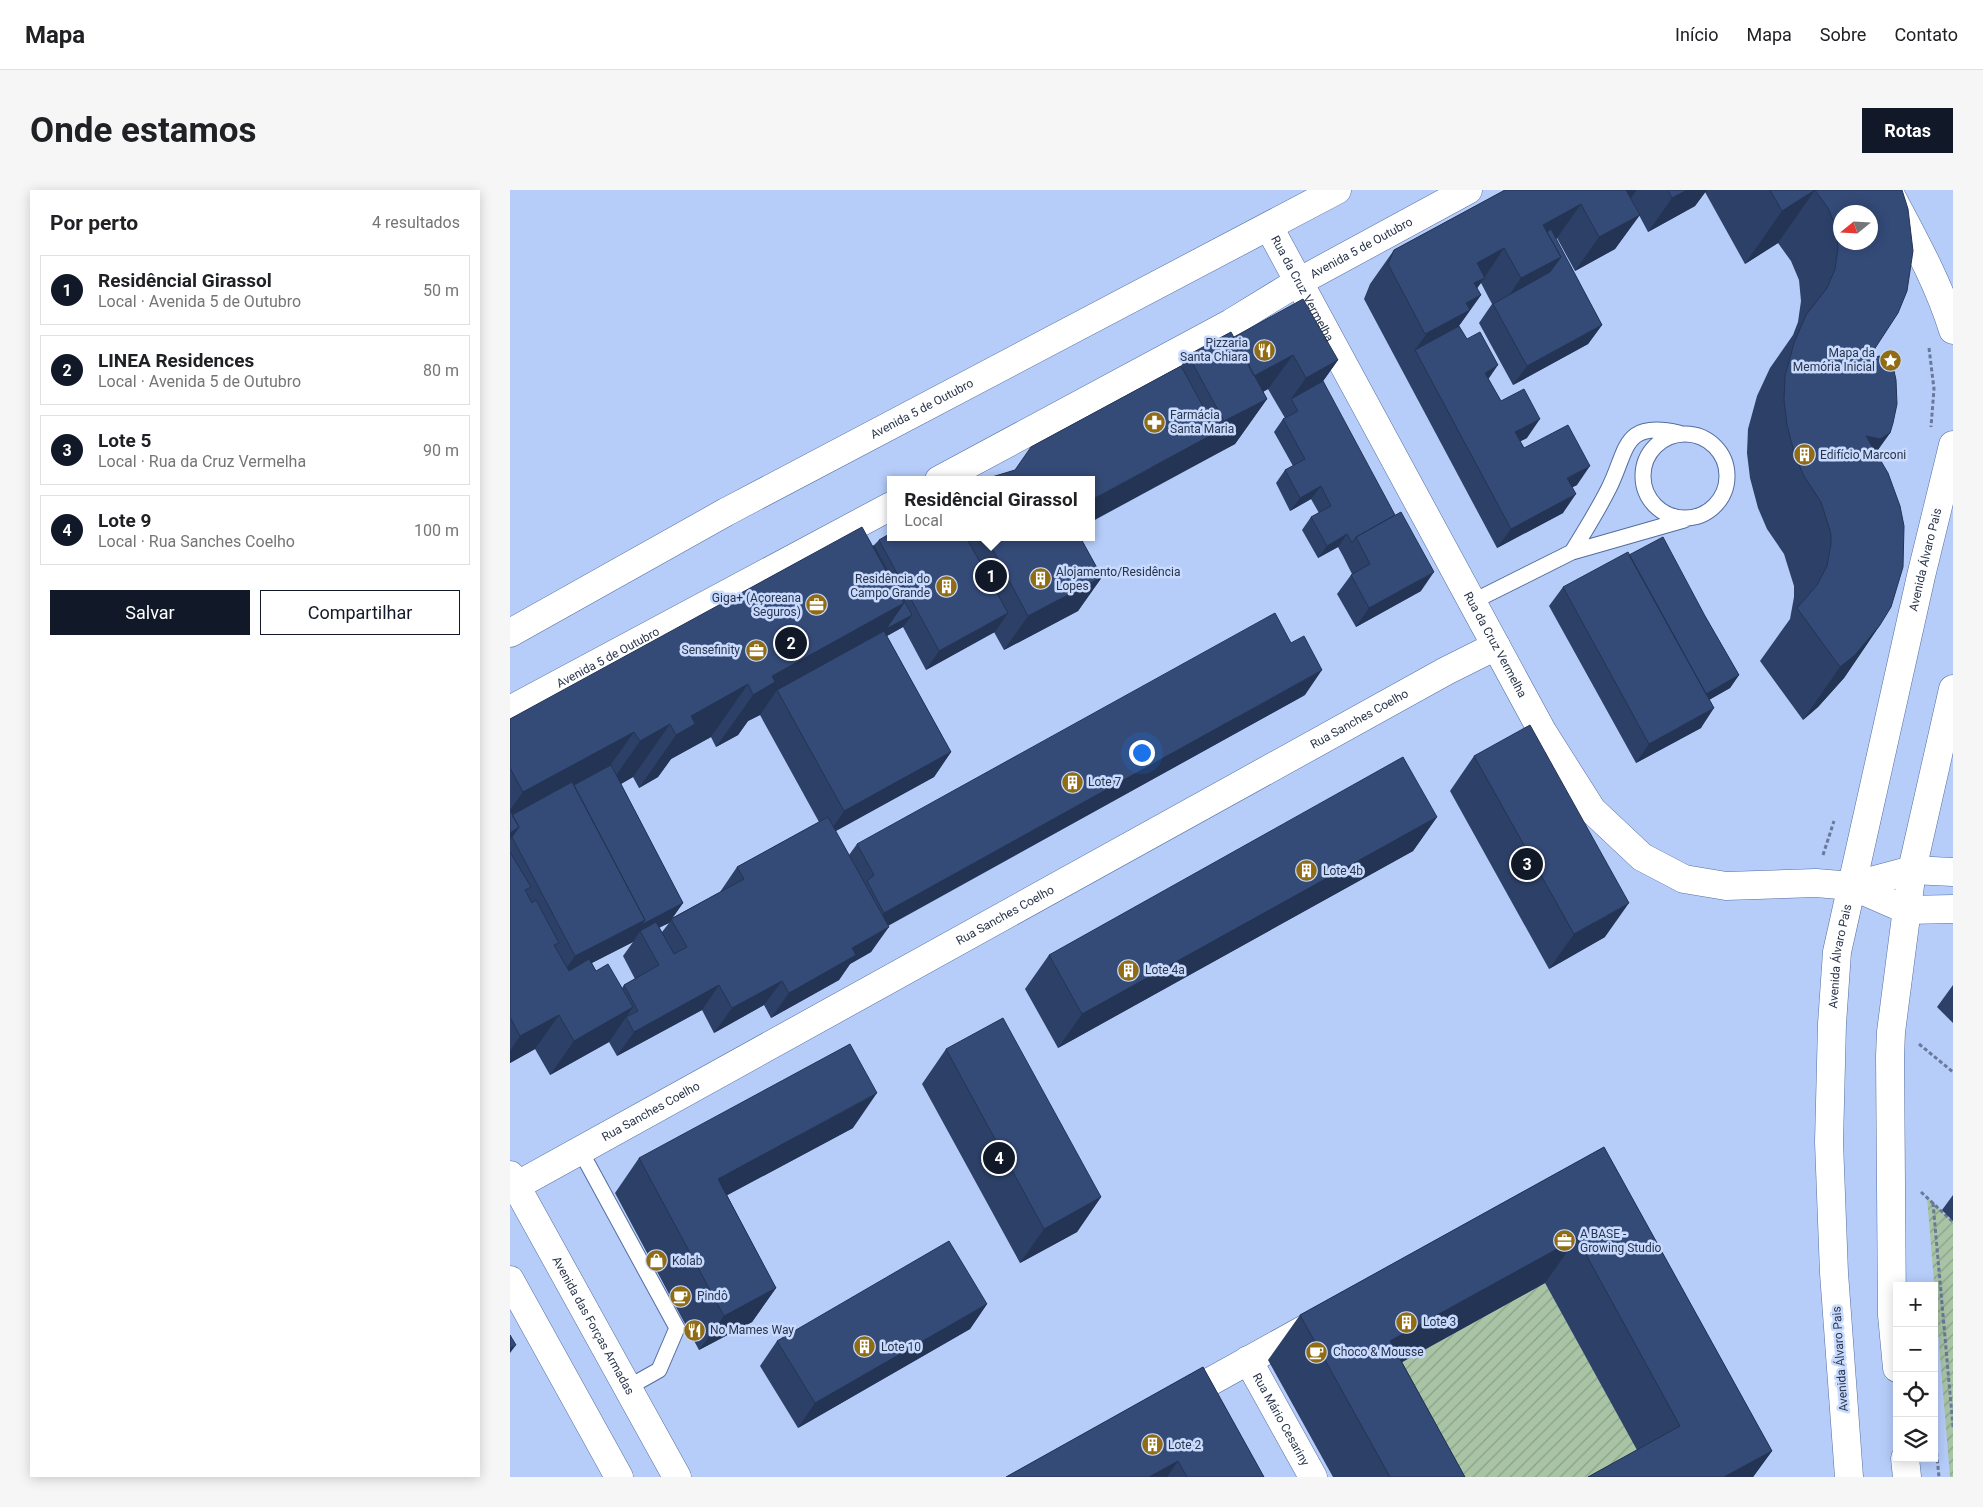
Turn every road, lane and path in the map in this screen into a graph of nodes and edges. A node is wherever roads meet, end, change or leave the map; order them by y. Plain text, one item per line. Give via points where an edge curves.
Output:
1 (1337, 190) edge
2 (1468, 190) edge
3 (1888, 190) edge
4 (1269, 226) junction
5 (1299, 282) junction
6 (1953, 330) edge
7 (1680, 434) junction
8 (1953, 445) edge
9 (947, 476) edge
10 (887, 508) edge
11 (1691, 518) junction
12 (1572, 552) junction
13 (1472, 602) junction
14 (510, 632) edge
15 (1496, 646) junction
16 (1953, 688) edge
17 (510, 710) edge
18 (1912, 870) junction
19 (1953, 872) edge
20 (1852, 886) junction
21 (1953, 909) edge
22 (1907, 910) junction
23 (1892, 1032) junction
24 (1920, 1044) junction
25 (1920, 1054) dead end
26 (1953, 1072) edge
27 (580, 1150) junction
28 (513, 1181) edge
29 (1918, 1198) dead end
30 (1933, 1203) junction
31 (1953, 1222) edge
32 (510, 1280) edge
33 (1335, 1312) edge
34 (1893, 1327) edge
35 (1248, 1360) junction
36 (626, 1388) junction
37 (1179, 1398) junction
38 (1154, 1412) edge
39 (1194, 1425) edge
40 (1953, 1427) edge
41 (1905, 1462) edge
42 (1938, 1462) edge
43 (619, 1477) edge
44 (677, 1477) edge
45 (1313, 1477) edge
46 (1849, 1477) edge
47 (1907, 1477) edge
48 (1939, 1477) edge

1 - 4 street, Avenida 5 de Outubro
2 - 5 street, Avenida 5 de Outubro
3 - 6 street via 1934,278
4 - 5 street, Rua da Cruz Vermelha
4 - 14 street, Avenida 5 de Outubro via 726,512
5 - 9 street, Avenida 5 de Outubro via 1231,323
5 - 13 street, Rua da Cruz Vermelha
7 - 11 lane via 1693,434 1716,447 1727,472 1721,498 1712,509
7 - 11 lane via 1667,437 1654,446 1642,472 1643,487 1660,511 1674,517
7 - 12 lane via 1652,430 1629,442 1606,495
8 - 20 street, Avenida Álvaro Pais
10 - 17 street, Avenida 5 de Outubro
11 - 12 lane
12 - 13 lane
13 - 15 street, Rua da Cruz Vermelha
15 - 20 street, Rua da Cruz Vermelha via 1550,747 1592,810 1642,857 1684,879 1726,886 1816,883
15 - 27 street, Rua Sanches Coelho
16 - 18 street
18 - 19 street
18 - 20 street
18 - 22 street
20 - 22 street
20 - 46 street, Avenida Álvaro Pais via 1837,952 1829,1142 1834,1273
21 - 22 street
22 - 23 street
23 - 24 path
23 - 34 street
24 - 25 path
24 - 26 path
27 - 28 street, Rua Sanches Coelho
27 - 36 lane via 677,1328 659,1370
28 - 36 street, Avenida das Forças Armadas
29 - 30 path via 1918,1189
30 - 31 path
30 - 40 path
32 - 43 street
33 - 35 street
35 - 37 street
35 - 45 street, Rua Mário Cesariny
36 - 44 street, Avenida das Forças Armadas
37 - 38 street
37 - 39 street
41 - 47 street
42 - 48 path

